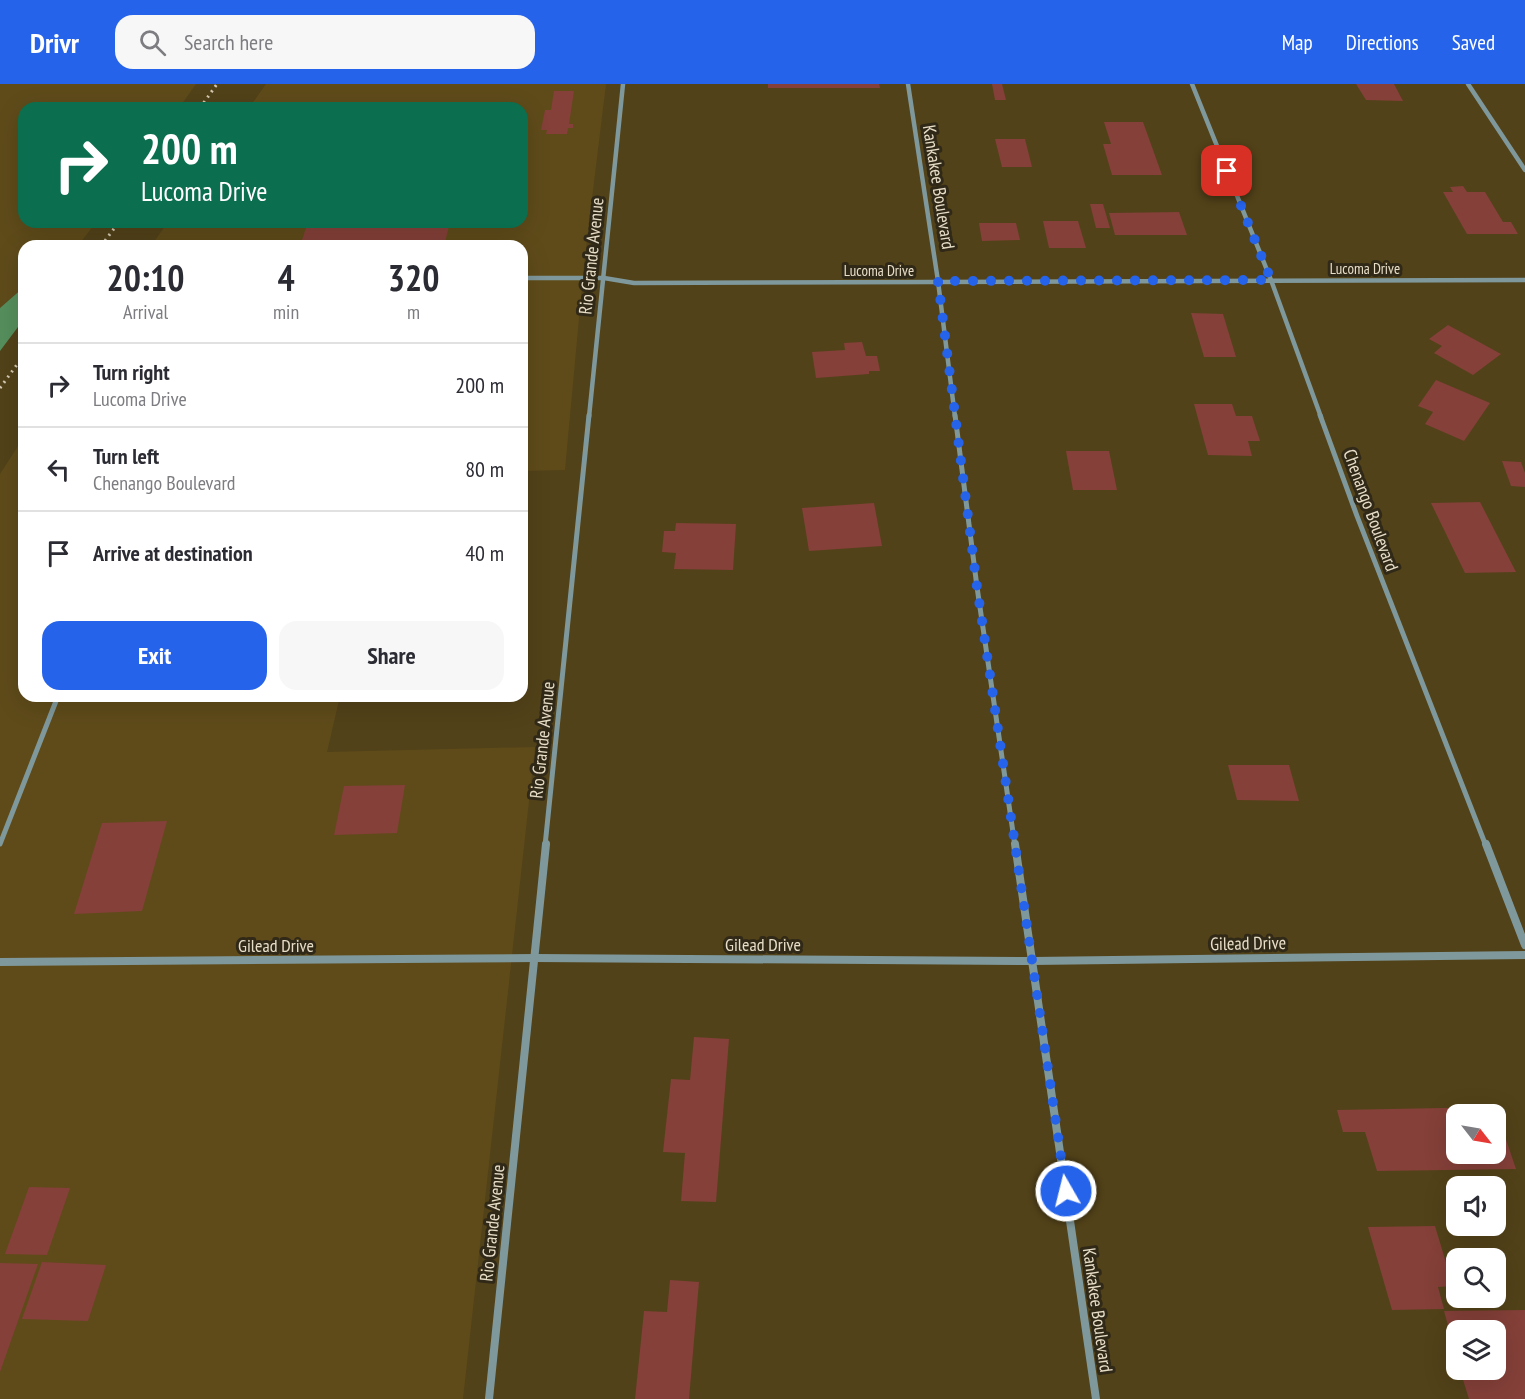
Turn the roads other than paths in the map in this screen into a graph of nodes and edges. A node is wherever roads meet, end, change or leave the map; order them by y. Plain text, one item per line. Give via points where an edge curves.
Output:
1 (623, 84) edge
2 (908, 84) edge
3 (1192, 84) edge
4 (1468, 84) edge
5 (1525, 170) edge
6 (604, 278) junction
7 (528, 279) edge
8 (1271, 280) junction
9 (1525, 280) edge
10 (938, 281) junction
11 (56, 702) edge
12 (0, 843) edge
13 (1525, 945) edge
14 (1525, 955) edge
15 (535, 958) junction
16 (1033, 961) junction
17 (0, 962) edge
18 (489, 1399) edge
19 (1096, 1399) edge

1 - 6 street, Rio Grande Avenue
2 - 10 street, Kankakee Boulevard
3 - 8 street, Chenango Boulevard
4 - 5 street
6 - 7 street, Lucoma Drive
6 - 10 street, Lucoma Drive via 634,283
6 - 15 street, Rio Grande Avenue
8 - 9 street, Lucoma Drive
8 - 10 street, Lucoma Drive
8 - 13 street, Chenango Boulevard via 1356,516
10 - 16 street, Kankakee Boulevard via 977,587
11 - 12 street
14 - 16 street, Gilead Drive
15 - 16 street, Gilead Drive
15 - 17 street, Gilead Drive
15 - 18 street, Rio Grande Avenue
16 - 19 street, Kankakee Boulevard

